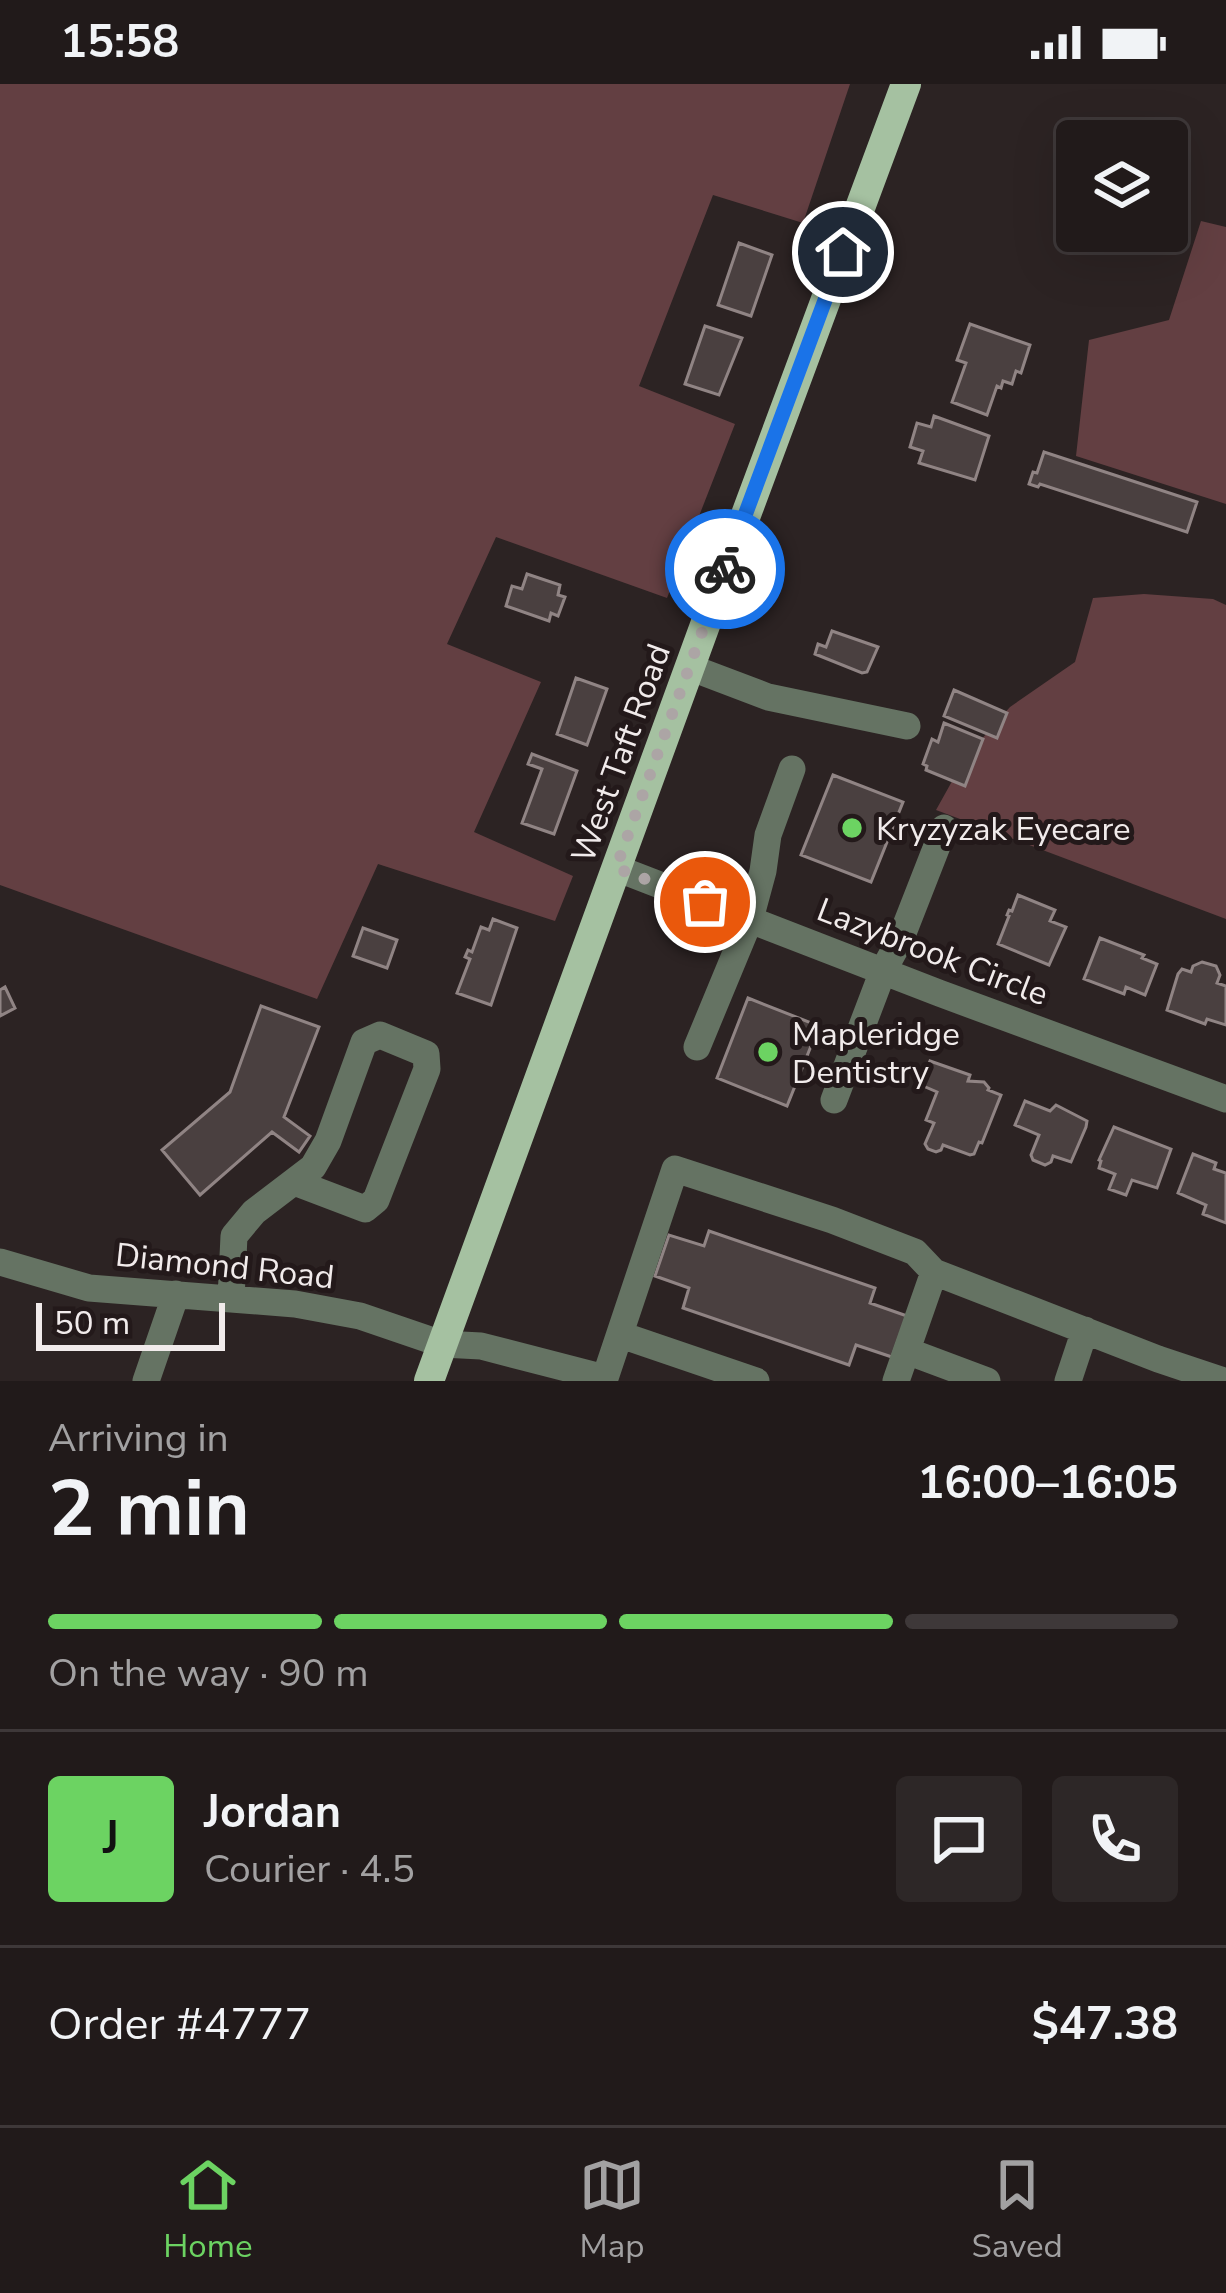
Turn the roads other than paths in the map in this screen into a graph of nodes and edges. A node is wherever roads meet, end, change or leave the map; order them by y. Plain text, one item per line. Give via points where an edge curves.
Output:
1 (906, 84) edge
2 (689, 668) junction
3 (907, 726) dead end
4 (792, 769) dead end
5 (944, 828) dead end
6 (616, 868) junction
7 (750, 920) junction
8 (884, 971) junction
9 (697, 1047) dead end
10 (1226, 1099) edge
11 (834, 1100) dead end
12 (294, 1182) junction
13 (0, 1262) edge
14 (934, 1272) junction
15 (176, 1294) junction
16 (231, 1299) junction
17 (1084, 1330) junction
18 (621, 1335) junction
19 (442, 1344) junction
20 (907, 1351) junction
21 (146, 1381) edge
22 (429, 1381) edge
23 (756, 1381) edge
24 (896, 1381) edge
25 (987, 1381) edge
26 (1068, 1381) edge
27 (1224, 1381) edge

1 - 2 main road, West Taft Road
2 - 3 street via 768,697
2 - 6 main road, West Taft Road
4 - 7 street
5 - 8 street
6 - 7 street, Lazybrook Circle
6 - 19 main road, West Taft Road
7 - 8 street, Lazybrook Circle
7 - 9 street
8 - 10 street, Lazybrook Circle
8 - 11 street
12 - 12 street via 328,1141 364,1042 380,1035 426,1054 376,1200 365,1210
12 - 16 street via 234,1237
13 - 15 street, Diamond Road via 88,1288
14 - 17 street
14 - 18 street via 915,1252 675,1169
14 - 20 street
15 - 16 street, Diamond Road
15 - 21 street
16 - 19 street, Diamond Road via 360,1316
17 - 26 street
17 - 27 street
18 - 19 street, Diamond Road via 604,1378 481,1346
18 - 23 street
19 - 22 main road, West Taft Road
20 - 24 street
20 - 25 street

